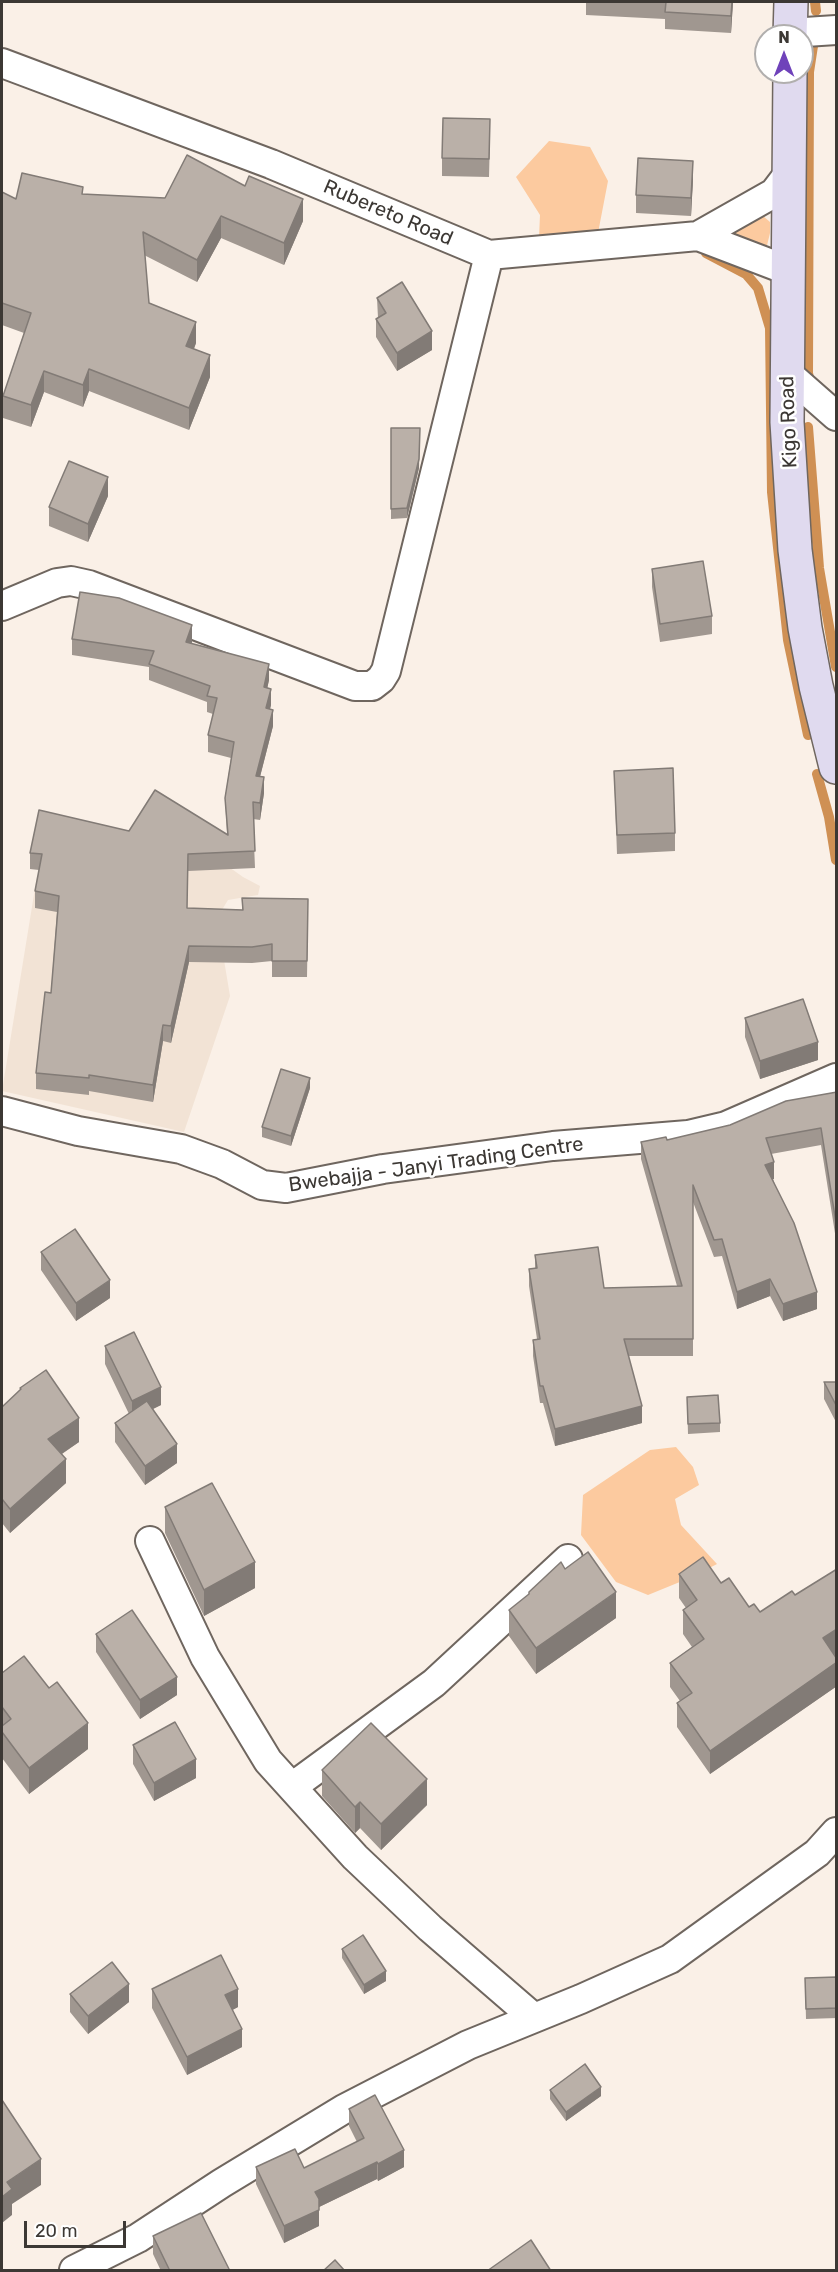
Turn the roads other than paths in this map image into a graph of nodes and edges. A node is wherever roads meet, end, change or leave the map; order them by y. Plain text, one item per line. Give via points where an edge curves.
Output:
1 (814, 27) edge
2 (837, 30) edge
3 (2, 63) edge
4 (790, 84) edge
5 (790, 172) junction
6 (698, 236) junction
7 (489, 255) junction
8 (787, 270) junction
9 (787, 373) junction
10 (837, 416) edge
11 (2, 606) edge
12 (837, 767) edge
13 (837, 1078) edge
14 (2, 1111) edge
15 (150, 1541) dead end
16 (568, 1559) dead end
17 (292, 1787) junction
18 (837, 1832) edge
19 (533, 2017) junction
20 (74, 2271) edge

1 - 2 street
3 - 7 street, Rubereto Road via 271,164
4 - 5 street, Kigo Road
5 - 6 street via 774,193
5 - 8 street, Kigo Road
6 - 7 street, Rubereto Road
6 - 8 street, Rubereto Road
7 - 11 street via 386,671 372,686 355,686 71,581
8 - 9 street, Kigo Road
9 - 10 street
9 - 12 street, Kigo Road via 787,422 805,628
13 - 14 street, Bwebajja - Janyi Trading Centre via 726,1125 688,1135 553,1146 383,1169 286,1188 262,1185 181,1149 78,1131
15 - 17 street via 205,1657 268,1761
16 - 17 street via 434,1683
17 - 19 street via 355,1857
18 - 19 street via 817,1852 670,1959
19 - 20 street via 468,2045 344,2109 138,2238

